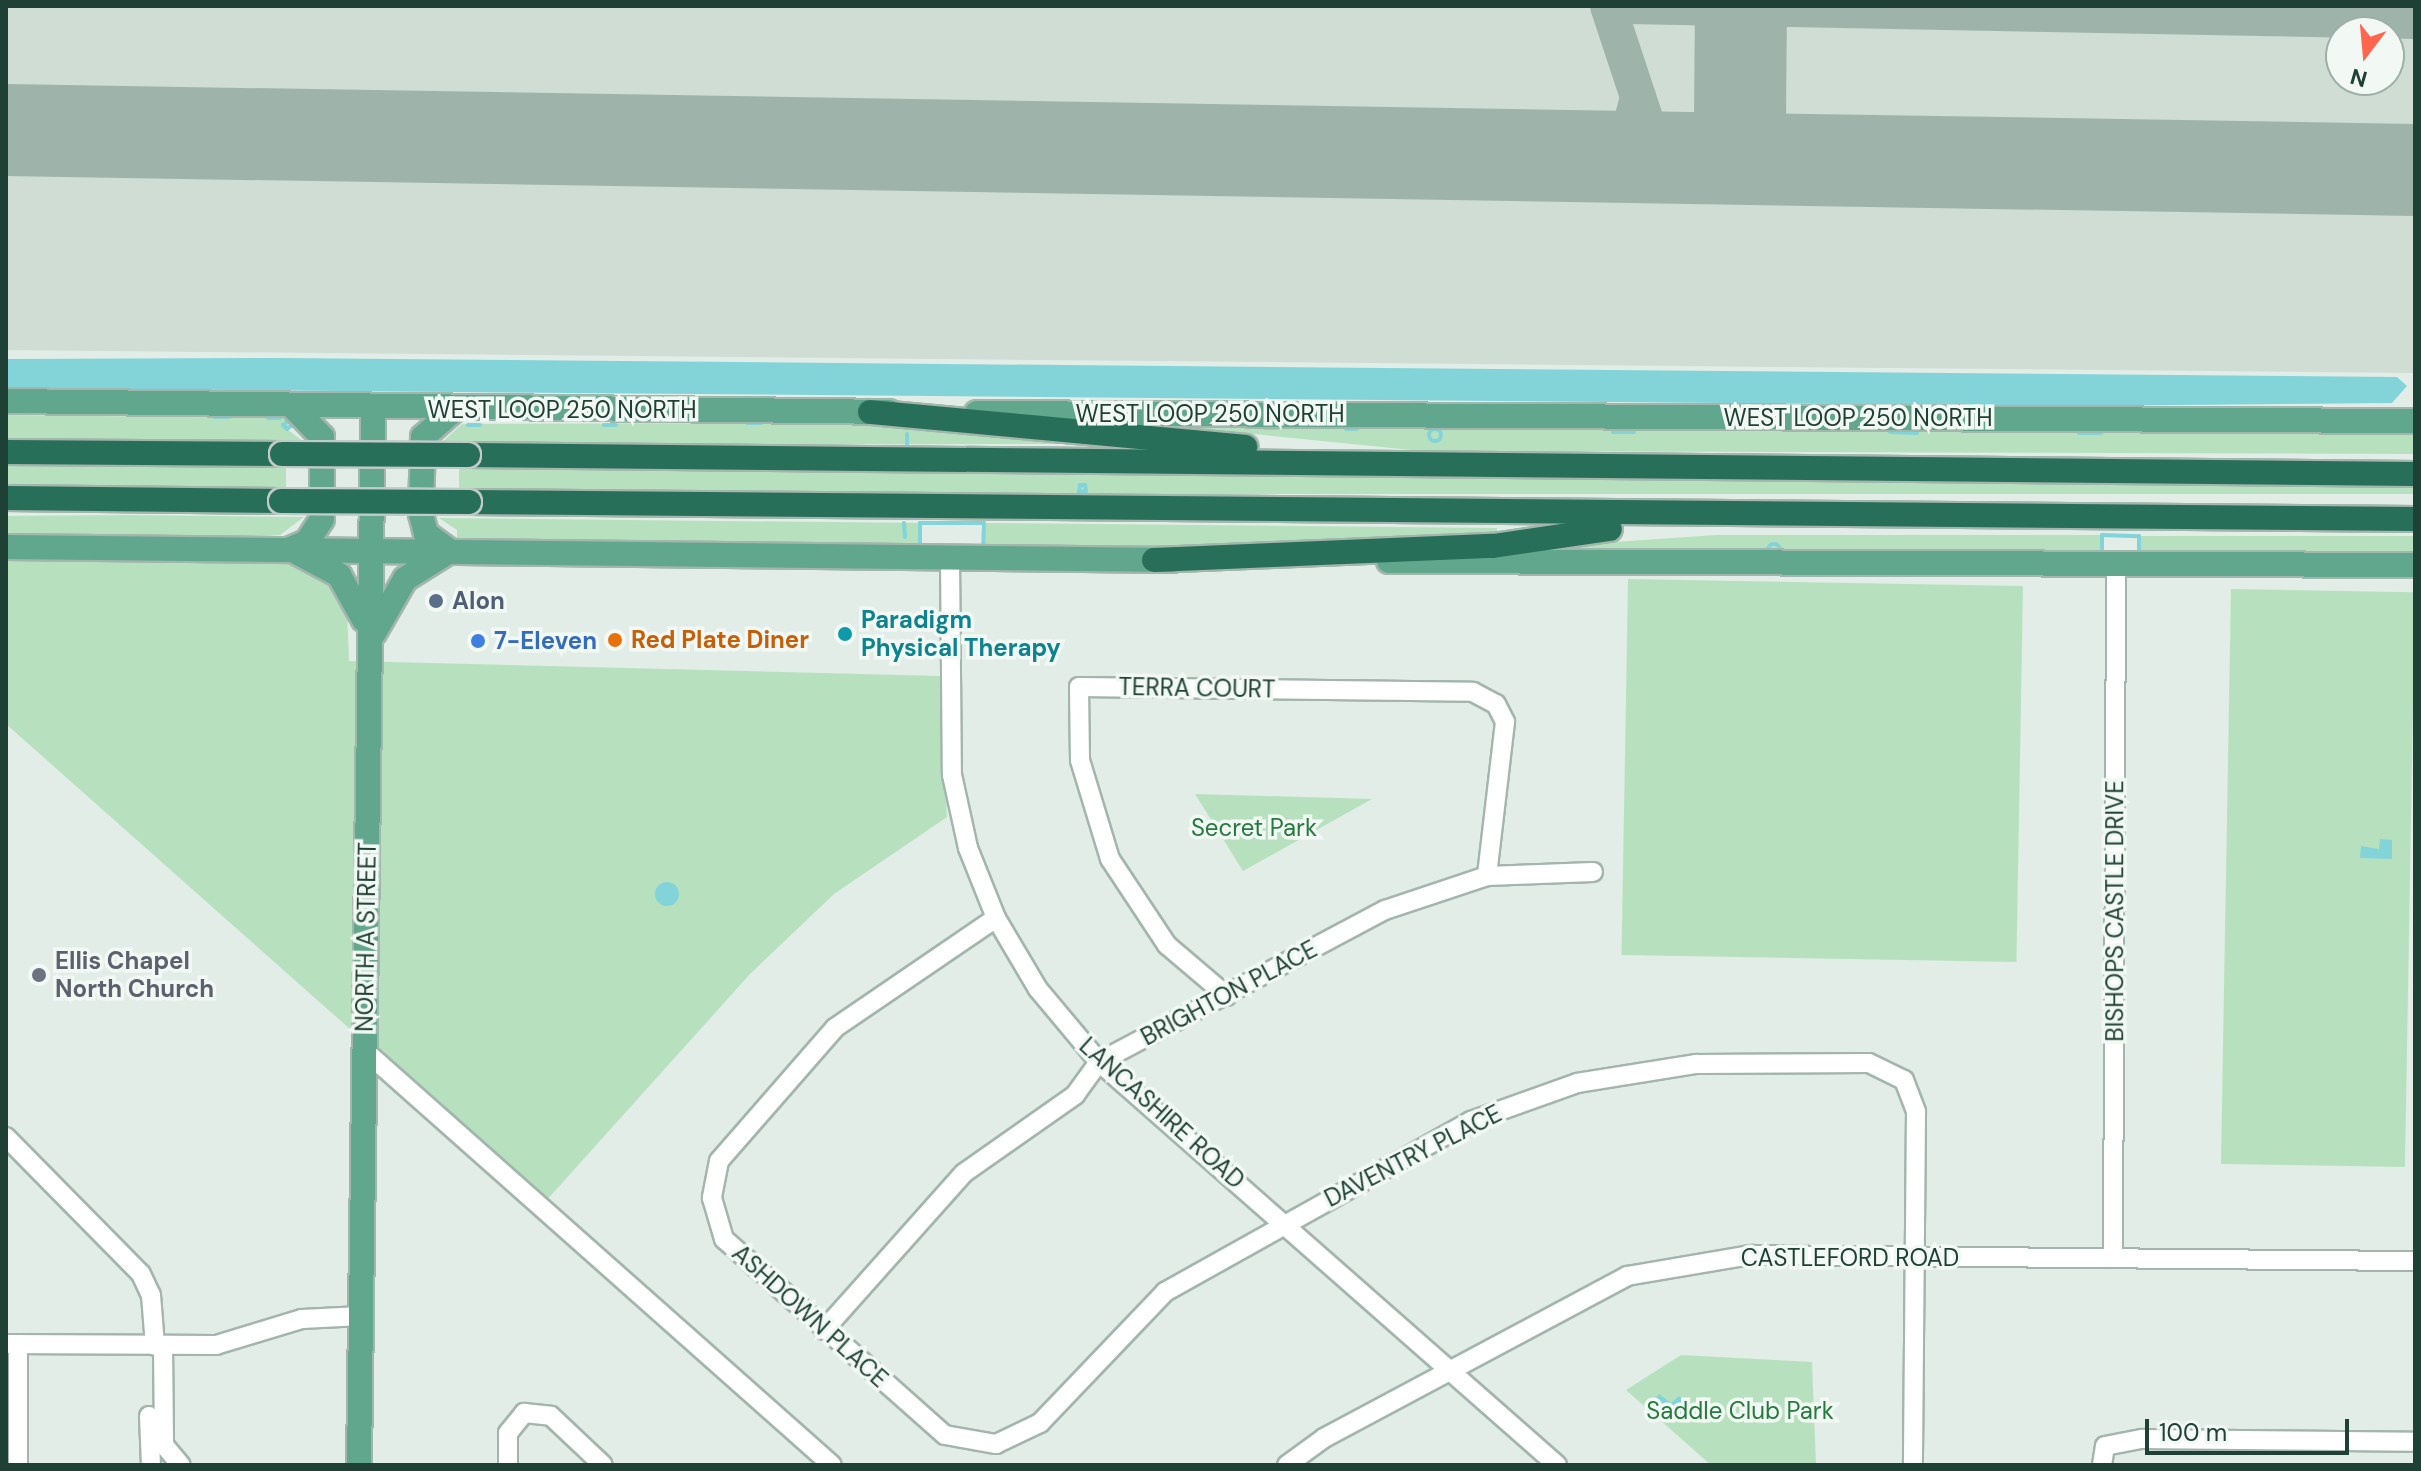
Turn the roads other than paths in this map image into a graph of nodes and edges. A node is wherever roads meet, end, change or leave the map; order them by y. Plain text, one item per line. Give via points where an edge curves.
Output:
1 (6, 401) edge
2 (294, 408) junction
3 (373, 409) junction
4 (454, 410) junction
5 (870, 412) junction
6 (2415, 421) edge
7 (6, 452) edge
8 (1431, 462) junction
9 (2415, 474) edge
10 (6, 498) edge
11 (1691, 518) junction
12 (2415, 519) edge
13 (6, 547) edge
14 (288, 550) junction
15 (371, 551) junction
16 (451, 552) junction
17 (950, 557) junction
18 (1154, 560) junction
19 (2116, 564) junction
20 (2415, 565) edge
21 (370, 641) junction
22 (1593, 872) dead end
23 (1487, 876) junction
24 (996, 918) junction
25 (1227, 996) junction
26 (364, 1050) junction
27 (1099, 1062) junction
28 (6, 1137) edge
29 (1283, 1222) junction
30 (1916, 1257) junction
31 (2113, 1258) junction
32 (2415, 1261) edge
33 (361, 1316) junction
34 (824, 1330) junction
35 (12, 1344) edge
36 (156, 1346) junction
37 (1449, 1369) junction
38 (2415, 1442) edge
39 (996, 1444) joint
40 (155, 1453) edge
41 (18, 1465) edge
42 (181, 1465) edge
43 (359, 1465) edge
44 (508, 1465) edge
45 (603, 1465) edge
46 (832, 1465) edge
47 (1287, 1465) edge
48 (1557, 1465) edge
49 (1913, 1465) edge
50 (2102, 1465) edge

1 - 2 main road, WEST LOOP 250 NORTH
2 - 3 main road, WEST LOOP 250 NORTH
2 - 14 main road via 322,437 322,519 307,542
3 - 4 main road, WEST LOOP 250 NORTH
3 - 15 main road, NORTH A STREET
4 - 5 main road, WEST LOOP 250 NORTH
4 - 16 main road via 423,437 421,514 426,534
5 - 6 main road, WEST LOOP 250 NORTH
5 - 8 highway
7 - 8 highway, bridge
8 - 9 highway
10 - 11 highway, bridge
11 - 12 highway
11 - 18 highway via 1493,546
13 - 14 main road
14 - 15 main road
14 - 21 main road via 319,560 354,590
15 - 16 main road
15 - 21 main road, NORTH A STREET
16 - 17 main road
16 - 21 main road via 405,579
17 - 18 main road
17 - 24 street, LANCASHIRE ROAD via 952,775 968,848
18 - 19 main road
19 - 20 main road
19 - 31 street, BISHOPS CASTLE DRIVE
21 - 26 main road, NORTH A STREET
22 - 23 street, BRIGHTON PLACE
23 - 25 street, BRIGHTON PLACE via 1385,910
23 - 25 street, TERRA COURT via 1505,722 1496,704 1473,692 1079,687 1080,760 1110,859 1167,945
24 - 27 street, LANCASHIRE ROAD via 1038,989
24 - 34 street, ASHDOWN PLACE via 835,1028 719,1161 712,1198 724,1239
25 - 27 street, BRIGHTON PLACE
26 - 33 main road, NORTH A STREET
26 - 46 street
27 - 29 street, LANCASHIRE ROAD
27 - 34 street, BRIGHTON PLACE via 1075,1095 964,1173
28 - 36 street via 141,1274 151,1295
29 - 30 street, DAVENTRY PLACE via 1471,1121 1577,1083 1696,1064 1869,1063 1904,1080 1916,1112
29 - 37 street, LANCASHIRE ROAD
29 - 39 street, DAVENTRY PLACE via 1165,1292 1040,1423
30 - 31 street, CASTLEFORD ROAD
30 - 37 street, CASTLEFORD ROAD via 1751,1255 1627,1276
30 - 49 street
31 - 32 street, CASTLEFORD ROAD
33 - 36 street via 302,1319 216,1345
33 - 43 main road, NORTH A STREET
34 - 39 street, ASHDOWN PLACE via 945,1435
35 - 36 street
35 - 41 street
36 - 40 street
37 - 47 street, CASTLEFORD ROAD
37 - 48 street, LANCASHIRE ROAD
38 - 50 street via 2142,1439 2105,1446
40 - 42 street
44 - 45 street via 508,1433 524,1413 551,1416

